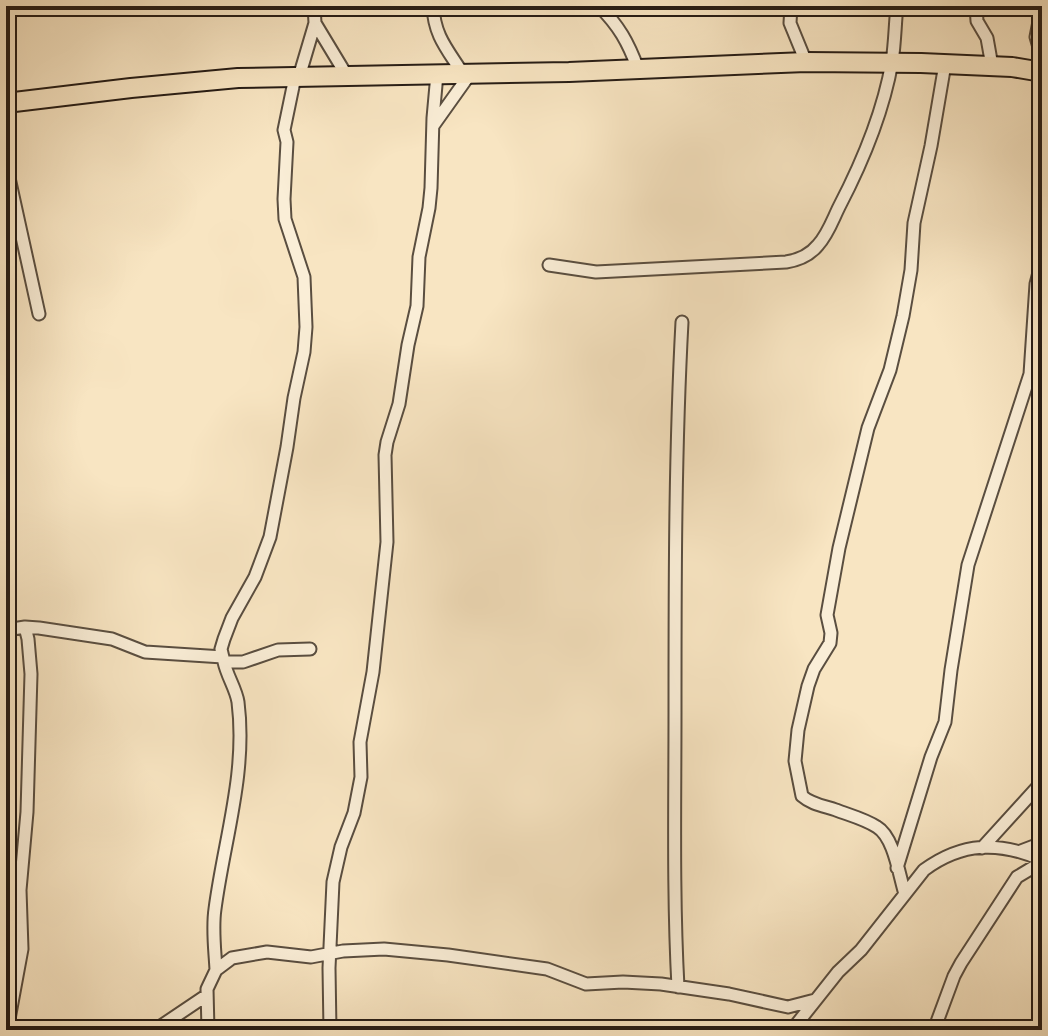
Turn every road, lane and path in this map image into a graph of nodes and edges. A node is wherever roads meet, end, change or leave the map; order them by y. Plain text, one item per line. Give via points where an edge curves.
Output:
1 (314, 6) edge
2 (433, 6) edge
3 (599, 6) edge
4 (791, 6) edge
5 (897, 6) edge
6 (976, 6) edge
7 (1042, 6) edge
8 (315, 23) junction
9 (1042, 58) edge
10 (806, 62) junction
11 (892, 62) junction
12 (945, 64) junction
13 (992, 66) junction
14 (638, 69) junction
15 (1042, 72) edge
16 (437, 74) junction
17 (467, 74) junction
18 (347, 76) junction
19 (297, 77) junction
20 (6, 103) edge
21 (433, 126) junction
22 (6, 164) edge
23 (1042, 261) edge
24 (549, 265) dead end
25 (39, 314) dead end
26 (682, 322) dead end
27 (25, 627) junction
28 (6, 630) edge
29 (310, 649) dead end
30 (223, 660) junction
31 (1042, 782) edge
32 (982, 848) junction
33 (1033, 852) edge
34 (897, 868) junction
35 (1017, 877) junction
36 (905, 894) junction
37 (330, 953) junction
38 (216, 970) junction
39 (678, 987) junction
40 (207, 995) junction
41 (815, 1000) junction
42 (7, 1030) edge
43 (155, 1030) edge
44 (208, 1030) edge
45 (330, 1030) edge
46 (792, 1030) edge
47 (934, 1030) edge

1 - 8 street
2 - 17 street via 437,31
3 - 14 street via 617,25
4 - 10 street via 793,35
5 - 11 street
6 - 13 street
7 - 9 street via 1036,37
8 - 18 street
8 - 19 street
10 - 11 main road
10 - 14 main road
11 - 12 main road
11 - 24 street via 862,159 823,238 806,255 786,262 625,271
12 - 13 main road
12 - 34 street via 914,223 903,316 839,548 827,615 830,643 808,686 794,751 802,796 880,829 891,844
13 - 15 main road
14 - 17 main road
16 - 17 main road
16 - 18 main road
16 - 21 street
17 - 21 street
18 - 19 main road
19 - 20 main road via 238,78
19 - 30 street via 284,130 284,199 304,277 304,352 270,537 232,618 221,649
21 - 37 street via 417,306 385,455 387,542 360,742 361,777 333,882
22 - 25 street
23 - 34 street via 1030,374 968,565 945,722
26 - 39 street via 676,480
27 - 28 street
27 - 30 street via 112,639 145,652
27 - 42 street via 31,674 22,949
29 - 30 street via 278,650 243,662
30 - 38 street via 237,697 239,725 237,786 215,911
31 - 32 street
32 - 33 street
32 - 36 street via 942,858
33 - 35 street
33 - 35 street
34 - 36 street
35 - 47 street via 961,963
36 - 41 street
37 - 38 street via 254,953 232,958
37 - 39 street via 384,949 448,955 547,969 586,984
37 - 45 street
38 - 40 street
39 - 41 street via 788,1007
40 - 43 street
40 - 44 street
41 - 46 street

